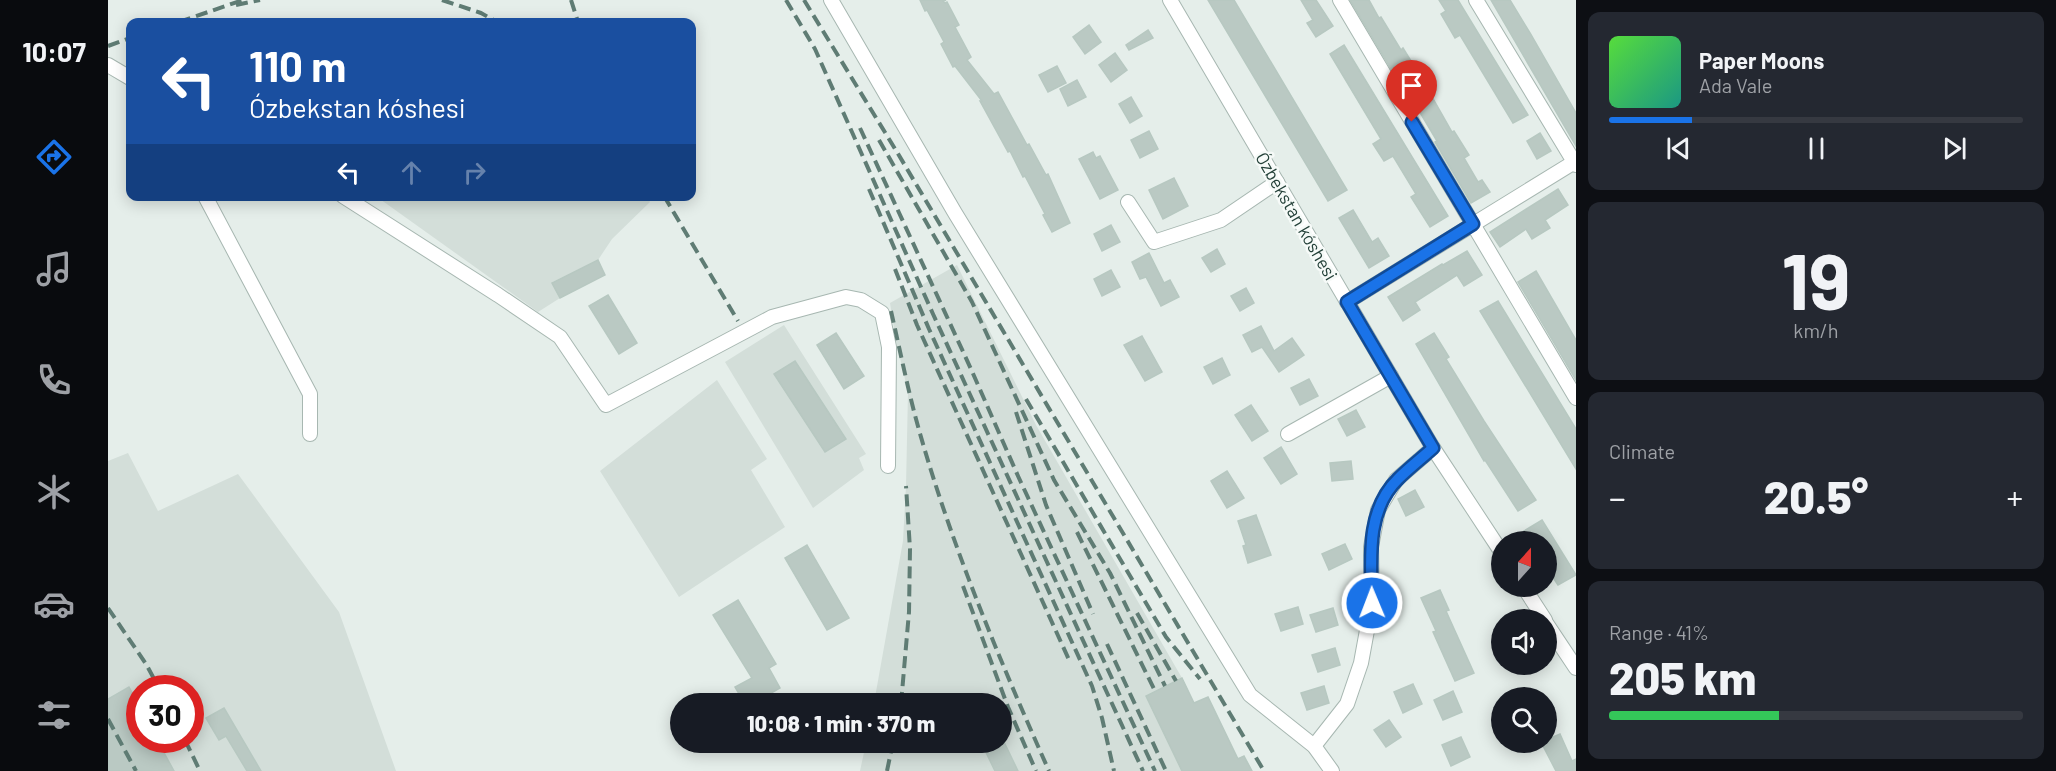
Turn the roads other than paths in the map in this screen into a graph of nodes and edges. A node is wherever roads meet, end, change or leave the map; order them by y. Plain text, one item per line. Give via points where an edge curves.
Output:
1 (831, 0) edge
2 (1170, 0) edge
3 (1340, 0) edge
4 (1476, 0) edge
5 (108, 64) edge
6 (126, 75) edge
7 (1575, 163) edge
8 (1277, 182) junction
9 (208, 201) edge
10 (351, 201) edge
11 (1128, 202) dead end
12 (1473, 224) junction
13 (1347, 302) junction
14 (1391, 376) junction
15 (1576, 398) edge
16 (309, 434) dead end
17 (1288, 434) dead end
18 (1433, 448) junction
19 (888, 466) dead end
20 (1491, 536) edge
21 (1557, 638) edge
22 (1575, 665) edge
23 (1314, 746) junction
24 (1332, 771) edge

1 - 23 street via 955,213 1250,695
2 - 8 street, Ózbekstan kóshesi
3 - 12 street
4 - 7 street
5 - 6 street
7 - 12 street
8 - 11 street via 1221,220 1154,242
8 - 13 street, Ózbekstan kóshesi
9 - 16 street via 310,394
10 - 19 street via 560,337 606,405 772,317 846,297 861,300 882,313 889,347
12 - 13 street
12 - 15 street
13 - 14 street, Ózbekstan kóshesi
14 - 17 street
14 - 18 street, Ózbekstan kóshesi
18 - 20 street, Ózbekstan kóshesi
18 - 23 street via 1396,480 1378,510 1371,546 1372,603 1361,663 1347,704
21 - 22 street
23 - 24 street

